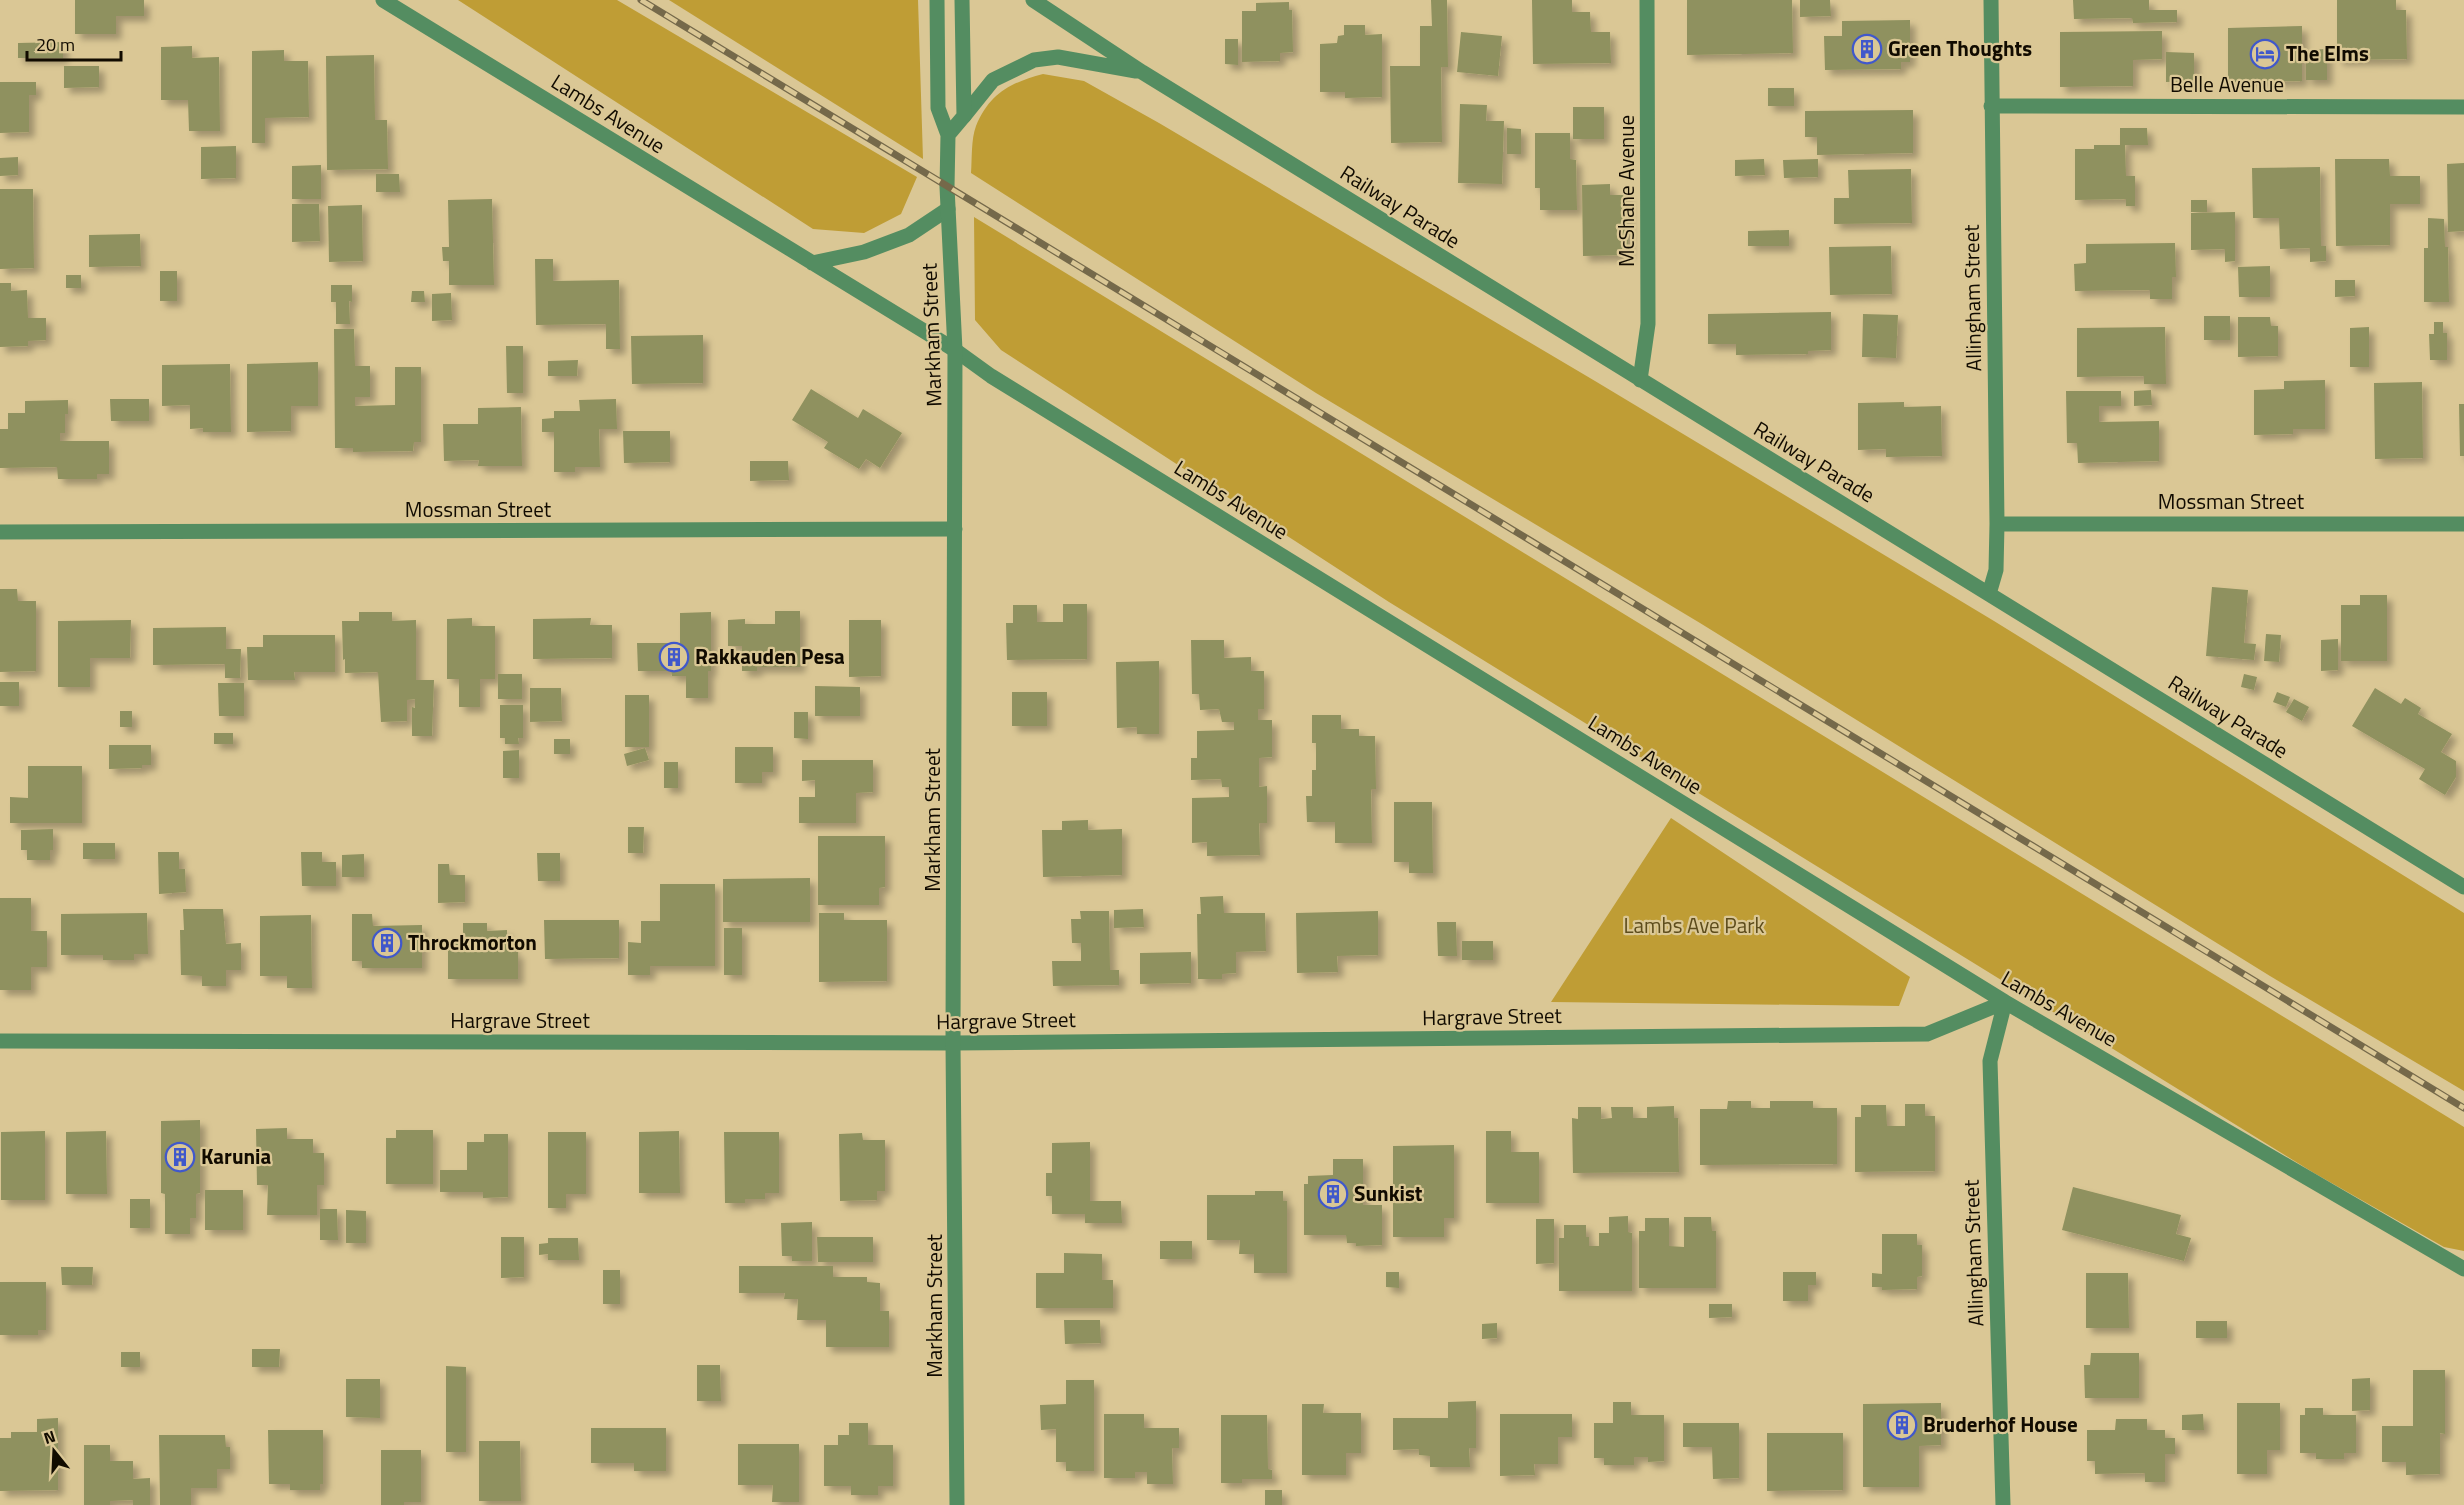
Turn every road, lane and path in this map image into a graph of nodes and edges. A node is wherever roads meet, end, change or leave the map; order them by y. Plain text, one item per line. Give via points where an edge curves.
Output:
1 (382, 0) edge
2 (936, 0) edge
3 (962, 0) edge
4 (1033, 0) edge
5 (1647, 0) edge
6 (1991, 0) edge
7 (1142, 72) junction
8 (1991, 106) junction
9 (2464, 107) edge
10 (964, 116) junction
11 (948, 135) junction
12 (948, 209) junction
13 (812, 263) junction
14 (955, 350) junction
15 (1640, 380) junction
16 (1997, 524) junction
17 (2464, 524) edge
18 (956, 529) junction
19 (0, 532) edge
20 (1989, 594) junction
21 (2464, 887) edge
22 (2005, 1002) junction
23 (0, 1041) edge
24 (953, 1043) junction
25 (2464, 1269) edge
26 (957, 1505) edge
27 (2003, 1505) edge

1 - 13 street, Lambs Avenue
2 - 11 street, Markham Street via 938,108
3 - 10 street
4 - 7 street, Railway Parade
5 - 15 street, McShane Avenue via 1648,324
6 - 8 street, Allingham Street
7 - 10 street, Railway Parade via 1058,57 1034,60 993,80
7 - 15 street, Railway Parade
8 - 9 street, Belle Avenue
8 - 16 street, Allingham Street
10 - 11 street
11 - 12 street, Markham Street
12 - 13 street via 909,235 864,252
12 - 14 street, Markham Street
13 - 14 street, Lambs Avenue
14 - 18 street, Markham Street
14 - 22 street, Lambs Avenue
15 - 20 street, Railway Parade
16 - 17 street, Mossman Street
16 - 20 street, Allingham Street via 1996,570
18 - 19 street, Mossman Street
18 - 24 street, Markham Street
20 - 21 street, Railway Parade
22 - 24 street, Hargrave Street via 1927,1034
22 - 25 street, Lambs Avenue
22 - 27 street, Allingham Street via 1990,1061
23 - 24 street, Hargrave Street
24 - 26 street, Markham Street

